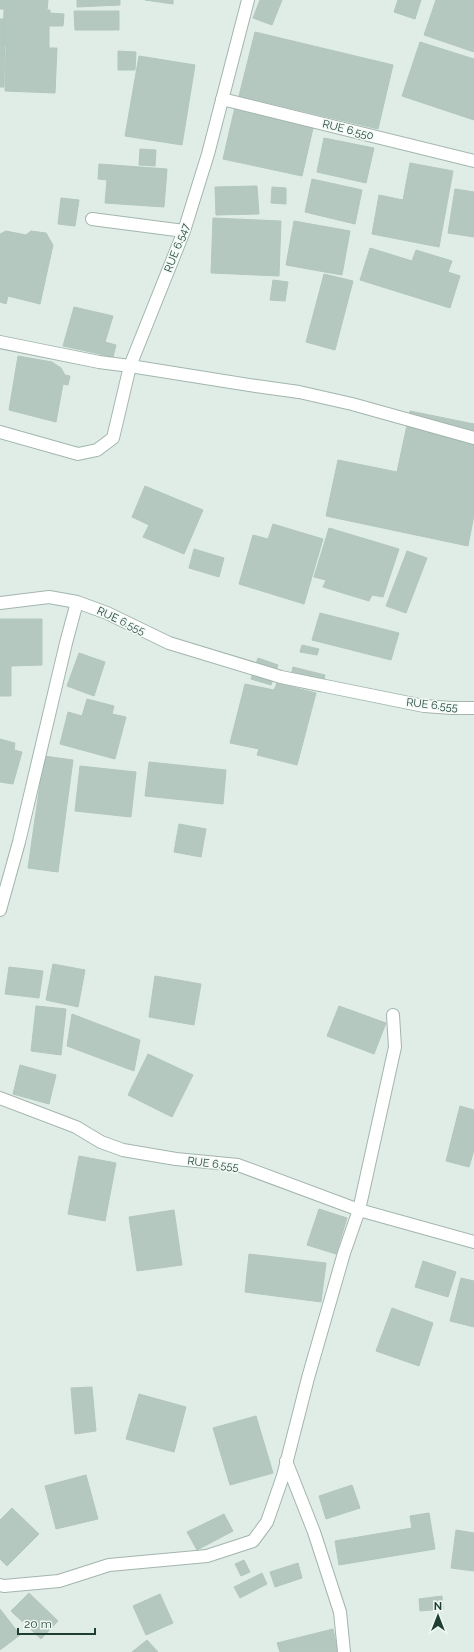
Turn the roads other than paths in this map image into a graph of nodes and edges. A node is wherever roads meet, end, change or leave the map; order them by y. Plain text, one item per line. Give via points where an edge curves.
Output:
1 (248, 0) edge
2 (222, 99) junction
3 (474, 161) edge
4 (92, 219) dead end
5 (184, 231) junction
6 (0, 342) edge
7 (130, 366) junction
8 (0, 432) edge
9 (474, 438) edge
10 (0, 602) edge
11 (77, 602) junction
12 (474, 708) edge
13 (1, 903) edge
14 (393, 1014) dead end
15 (0, 1098) edge
16 (360, 1210) junction
17 (474, 1242) edge
18 (286, 1461) junction
19 (0, 1585) edge
20 (344, 1652) edge

1 - 2 street, RUE 6.547
2 - 3 street, RUE 6.550
2 - 5 street, RUE 6.547
4 - 5 street
5 - 7 street, RUE 6.547
6 - 7 street
7 - 8 street, RUE 6.547 via 113,438 97,450 78,454
7 - 9 street via 299,392
10 - 11 street, RUE 6.555 via 49,597
11 - 12 street, RUE 6.555 via 169,643 281,677 424,706
11 - 13 street
14 - 16 street via 395,1047
15 - 16 street, RUE 6.555 via 76,1127 101,1142 123,1150 176,1160 238,1166
16 - 17 street, RUE 6.555
16 - 18 street via 326,1312
18 - 19 street via 267,1522 253,1541 207,1556 109,1565 59,1582
18 - 20 street via 314,1532 340,1612

